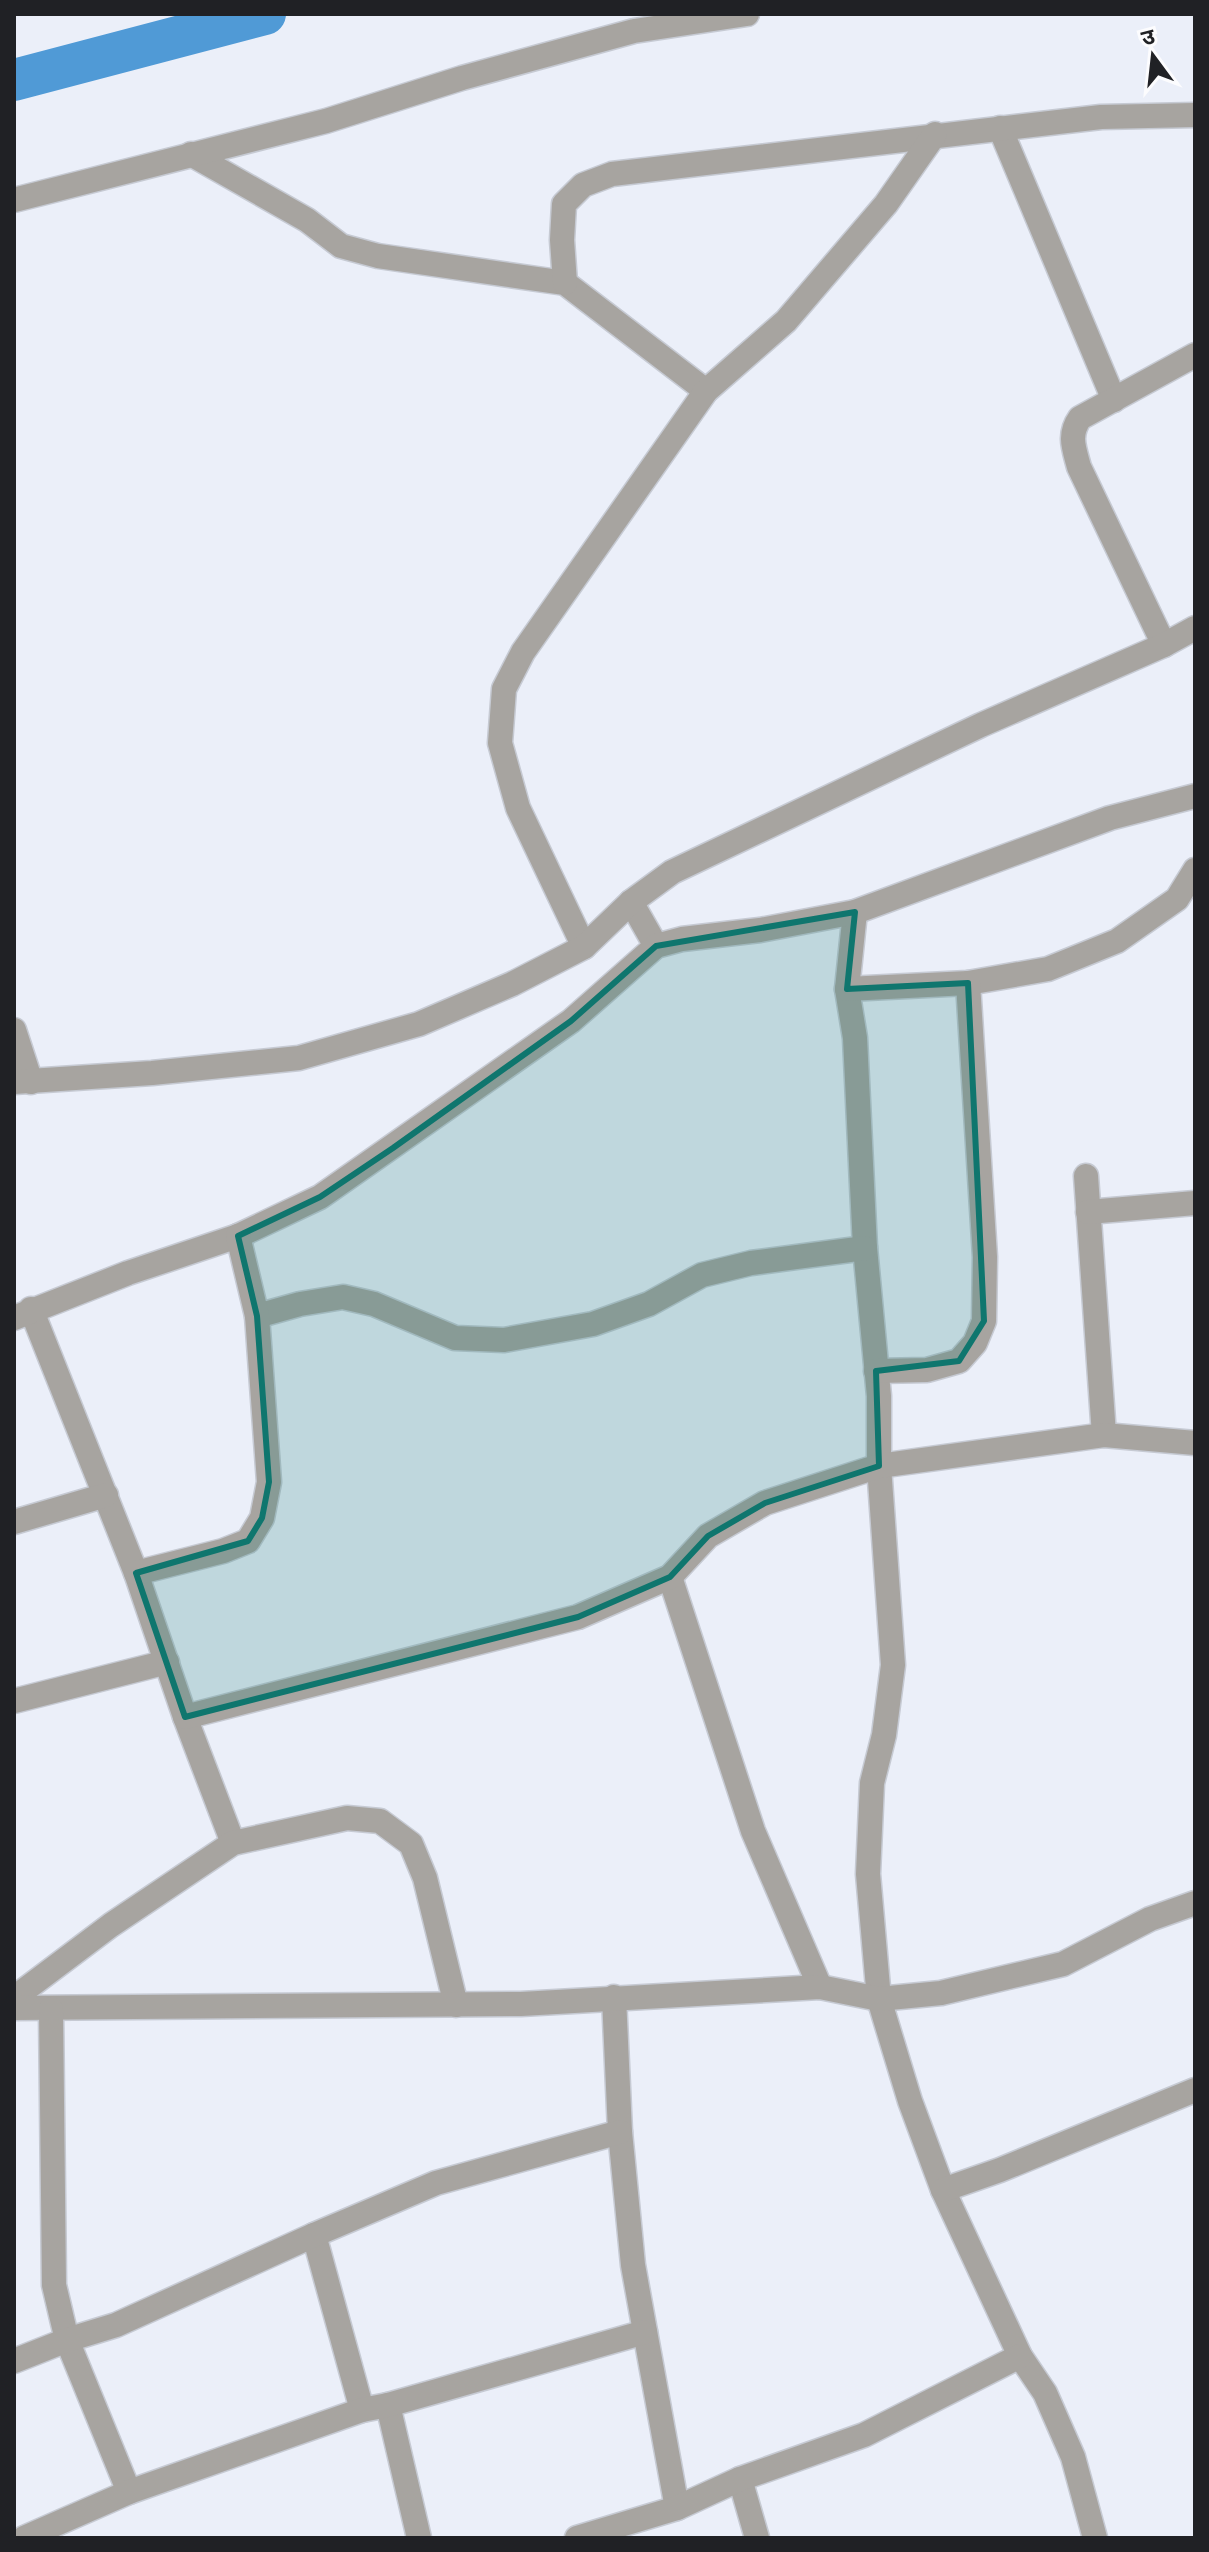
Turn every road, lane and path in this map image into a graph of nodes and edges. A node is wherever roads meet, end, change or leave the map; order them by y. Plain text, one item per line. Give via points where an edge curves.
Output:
1 (747, 14) edge
2 (1195, 115) edge
3 (1000, 128) junction
4 (935, 134) junction
5 (191, 154) junction
6 (14, 200) edge
7 (565, 283) junction
8 (1195, 355) edge
9 (706, 391) junction
10 (1114, 400) junction
11 (1195, 628) edge
12 (1164, 645) junction
13 (1195, 796) edge
14 (1195, 870) edge
15 (631, 902) junction
16 (855, 912) junction
17 (656, 946) junction
18 (584, 947) junction
19 (968, 983) junction
20 (847, 989) junction
21 (14, 1030) edge
22 (23, 1082) edge
23 (1086, 1176) dead end
24 (1195, 1203) edge
25 (1088, 1212) junction
26 (238, 1236) junction
27 (865, 1248) junction
28 (23, 1314) edge
29 (257, 1316) junction
30 (876, 1371) junction
31 (1104, 1435) junction
32 (1195, 1443) edge
33 (879, 1466) junction
34 (106, 1495) junction
35 (14, 1522) edge
36 (136, 1573) junction
37 (670, 1577) junction
38 (167, 1662) junction
39 (14, 1701) edge
40 (185, 1717) junction
41 (233, 1843) junction
42 (1195, 1903) edge
43 (820, 1987) junction
44 (614, 1997) junction
45 (14, 1998) edge
46 (879, 1999) junction
47 (456, 2005) junction
48 (14, 2008) edge
49 (51, 2009) junction
50 (1195, 2090) edge
51 (620, 2132) junction
52 (943, 2190) junction
53 (314, 2235) junction
54 (645, 2332) junction
55 (67, 2340) junction
56 (1020, 2356) junction
57 (14, 2361) edge
58 (388, 2405) junction
59 (362, 2410) junction
60 (740, 2479) junction
61 (129, 2492) junction
62 (677, 2508) junction
63 (24, 2538) edge
64 (419, 2538) edge
65 (577, 2538) edge
66 (757, 2538) edge
67 (1095, 2538) edge

1 - 5 street via 634,31 326,121
2 - 3 street via 1101,117
3 - 4 street
3 - 10 street
4 - 7 street via 612,174 583,185 564,204
4 - 9 street via 886,204 786,321
5 - 6 street
5 - 7 street via 307,220 341,246
7 - 9 street
8 - 10 street
9 - 18 street via 523,652 504,689 500,743 518,808
10 - 12 street via 1080,418 1072,443
11 - 12 street
12 - 15 street via 981,725 672,872
13 - 16 street via 1110,818
14 - 19 street via 1177,899 1117,941 1048,969
15 - 17 street
15 - 18 street
16 - 17 street
16 - 20 street
17 - 26 street via 571,1021 393,1148 320,1197
18 - 22 street via 419,1024 299,1058
19 - 20 street
19 - 30 street via 985,1257 984,1321 975,1343 959,1361 927,1370
20 - 27 street via 855,1038
21 - 22 street
23 - 25 street
24 - 25 street
25 - 31 street
26 - 28 street
26 - 29 street
27 - 29 street via 702,1275 649,1304 593,1324 504,1340 455,1338 374,1304 343,1297
27 - 30 street
28 - 34 street
29 - 36 street via 269,1482 262,1518 248,1541
30 - 33 street
31 - 32 street
31 - 33 street
33 - 37 street via 765,1503 708,1536
33 - 46 street via 893,1665 872,1783 869,1844
34 - 35 street
34 - 36 street
36 - 38 street
37 - 40 street via 578,1617
37 - 43 street via 753,1831
38 - 39 street
38 - 40 street
40 - 41 street
41 - 45 street
41 - 47 street via 347,1818 380,1821 411,1844 425,1878
42 - 46 street via 1150,1919 1063,1964 941,1993
43 - 44 street
43 - 46 street
44 - 47 street
44 - 51 street
46 - 52 street
47 - 49 street
48 - 49 street
49 - 55 street via 54,2285
50 - 52 street
51 - 53 street via 436,2183
51 - 54 street
52 - 56 street
53 - 55 street via 116,2325
53 - 59 street
54 - 58 street
54 - 62 street
55 - 57 street
55 - 61 street
56 - 60 street via 864,2435
56 - 67 street via 1045,2393 1073,2457
58 - 59 street
58 - 64 street
59 - 61 street
60 - 62 street
60 - 66 street
61 - 63 street
62 - 65 street

